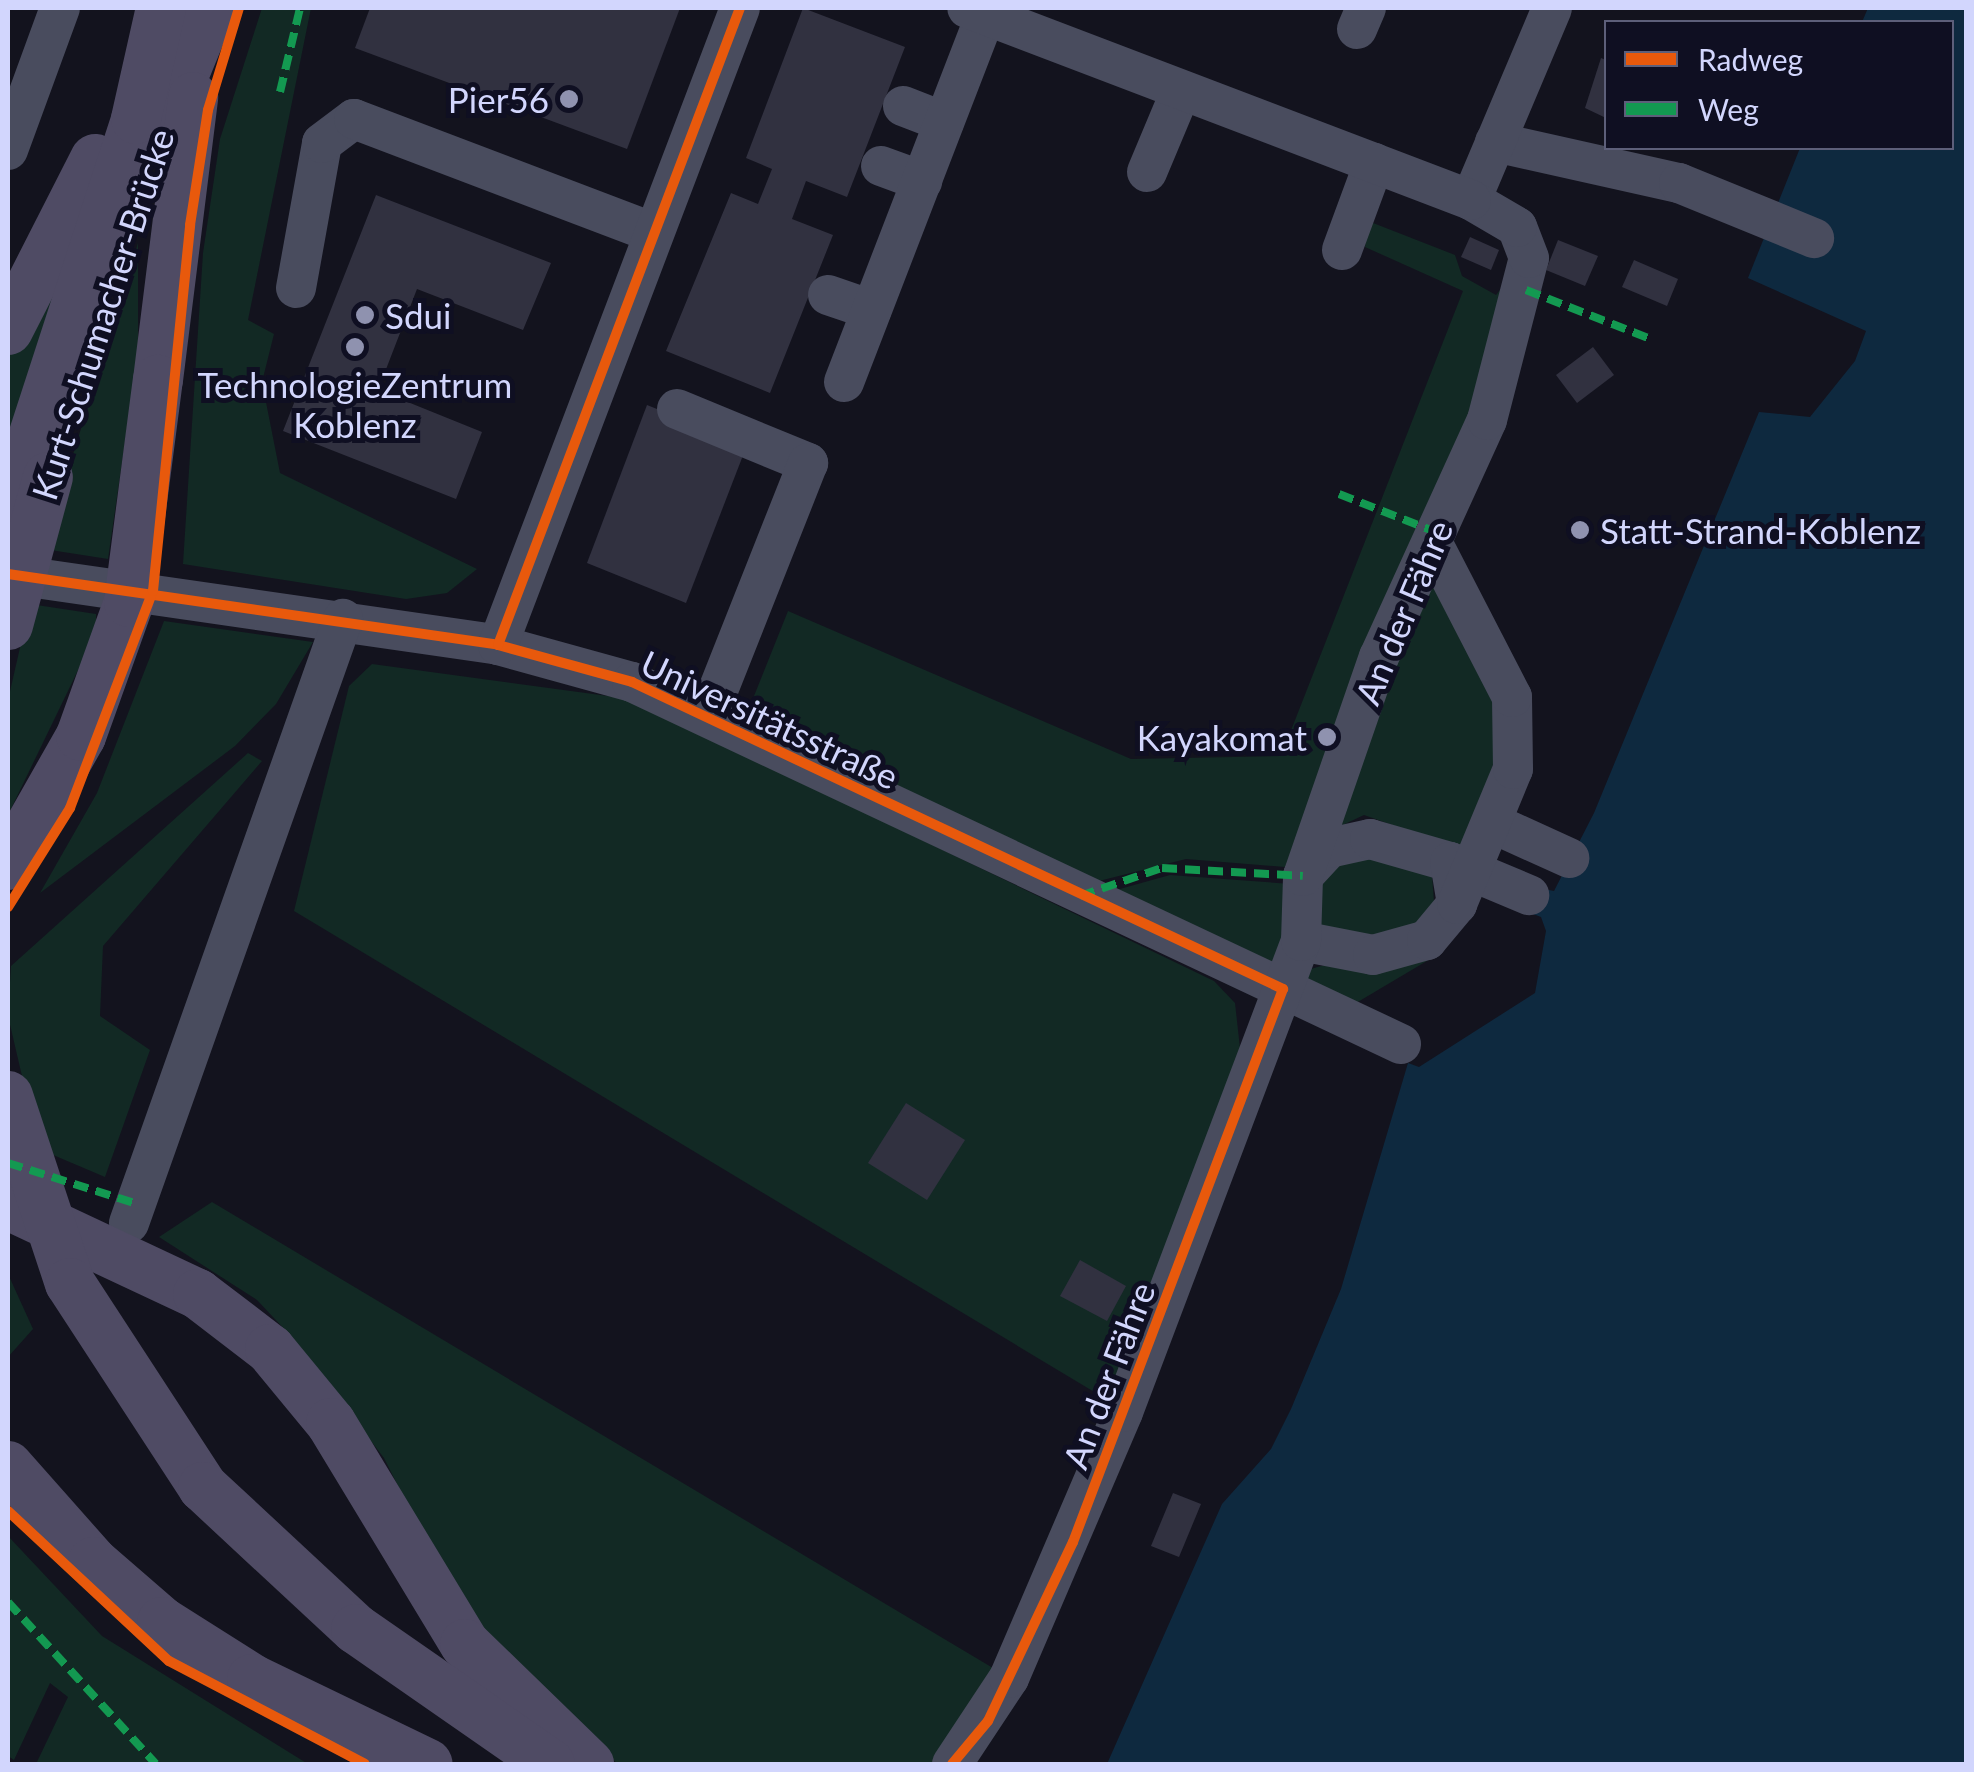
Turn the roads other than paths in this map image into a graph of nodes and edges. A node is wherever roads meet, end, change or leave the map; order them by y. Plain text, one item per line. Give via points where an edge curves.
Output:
1 (60, 8) edge
2 (161, 8) edge
3 (212, 8) edge
4 (740, 8) edge
5 (1552, 8) edge
6 (980, 10) edge
7 (1180, 93) junction
8 (903, 106) dead end
9 (944, 122) junction
10 (1495, 142) junction
11 (8, 150) edge
12 (1374, 163) junction
13 (881, 166) dead end
14 (1147, 172) dead end
15 (922, 181) junction
16 (1470, 200) junction
17 (652, 232) junction
18 (1814, 238) dead end
19 (1342, 250) dead end
20 (296, 288) dead end
21 (828, 295) dead end
22 (872, 310) junction
23 (8, 330) edge
24 (844, 382) dead end
25 (677, 410) dead end
26 (35, 472) junction
27 (8, 514) edge
28 (1432, 542) junction
29 (8, 574) edge
30 (343, 619) junction
31 (8, 625) edge
32 (498, 645) junction
33 (708, 716) junction
34 (1492, 823) junction
35 (1570, 858) dead end
36 (8, 865) edge
37 (1303, 876) junction
38 (1460, 879) junction
39 (1529, 895) dead end
40 (1301, 941) junction
41 (1283, 989) junction
42 (1401, 1044) dead end
43 (8, 1096) edge
44 (8, 1203) edge
45 (128, 1223) dead end
46 (8, 1466) edge
47 (428, 1764) edge
48 (498, 1764) edge
49 (550, 1764) edge
50 (589, 1764) edge
51 (952, 1764) edge

1 - 11 street
2 - 23 main road
2 - 26 main road, Kurt-Schumacher-Brücke via 136,120
3 - 26 main road, Kurt-Schumacher-Brücke via 148,160
3 - 36 main road, bridge via 181,157 128,602 80,736
4 - 17 street
5 - 10 street
6 - 7 street, An der Fähre
6 - 9 street
7 - 12 street, An der Fähre
7 - 14 street
8 - 9 street
9 - 15 street
10 - 16 street
10 - 18 street via 1679,182
12 - 16 street, An der Fähre
12 - 19 street
13 - 15 street
15 - 22 street
16 - 28 street, An der Fähre via 1517,228 1529,258 1526,290 1487,420
17 - 20 street via 354,120 322,143
17 - 32 street
21 - 22 street
22 - 24 street
25 - 33 street via 808,463
26 - 27 main road, Kurt-Schumacher-Brücke
26 - 31 main road, Kurt-Schumacher-Brücke, bridge
28 - 34 street via 1512,698 1513,769
28 - 37 street, An der Fähre via 1379,658
29 - 30 street, Universitätsstraße
30 - 32 street, Universitätsstraße
30 - 45 street
32 - 33 street, Universitätsstraße via 632,682
33 - 41 street, Universitätsstraße
34 - 35 street
34 - 38 street
37 - 38 street via 1328,848 1370,839
37 - 40 street, An der Fähre
38 - 39 street
38 - 40 street via 1428,940 1402,952
40 - 41 street, An der Fähre
41 - 42 street, Universitätsstraße
41 - 51 street, An der Fähre via 1073,1542 988,1720
43 - 49 main road, bridge via 70,1283 203,1487 356,1629
44 - 48 main road via 64,1336 200,1526 349,1660
44 - 50 main road via 198,1294 270,1350 331,1423 464,1644
46 - 47 main road via 68,1538 162,1622 252,1679

